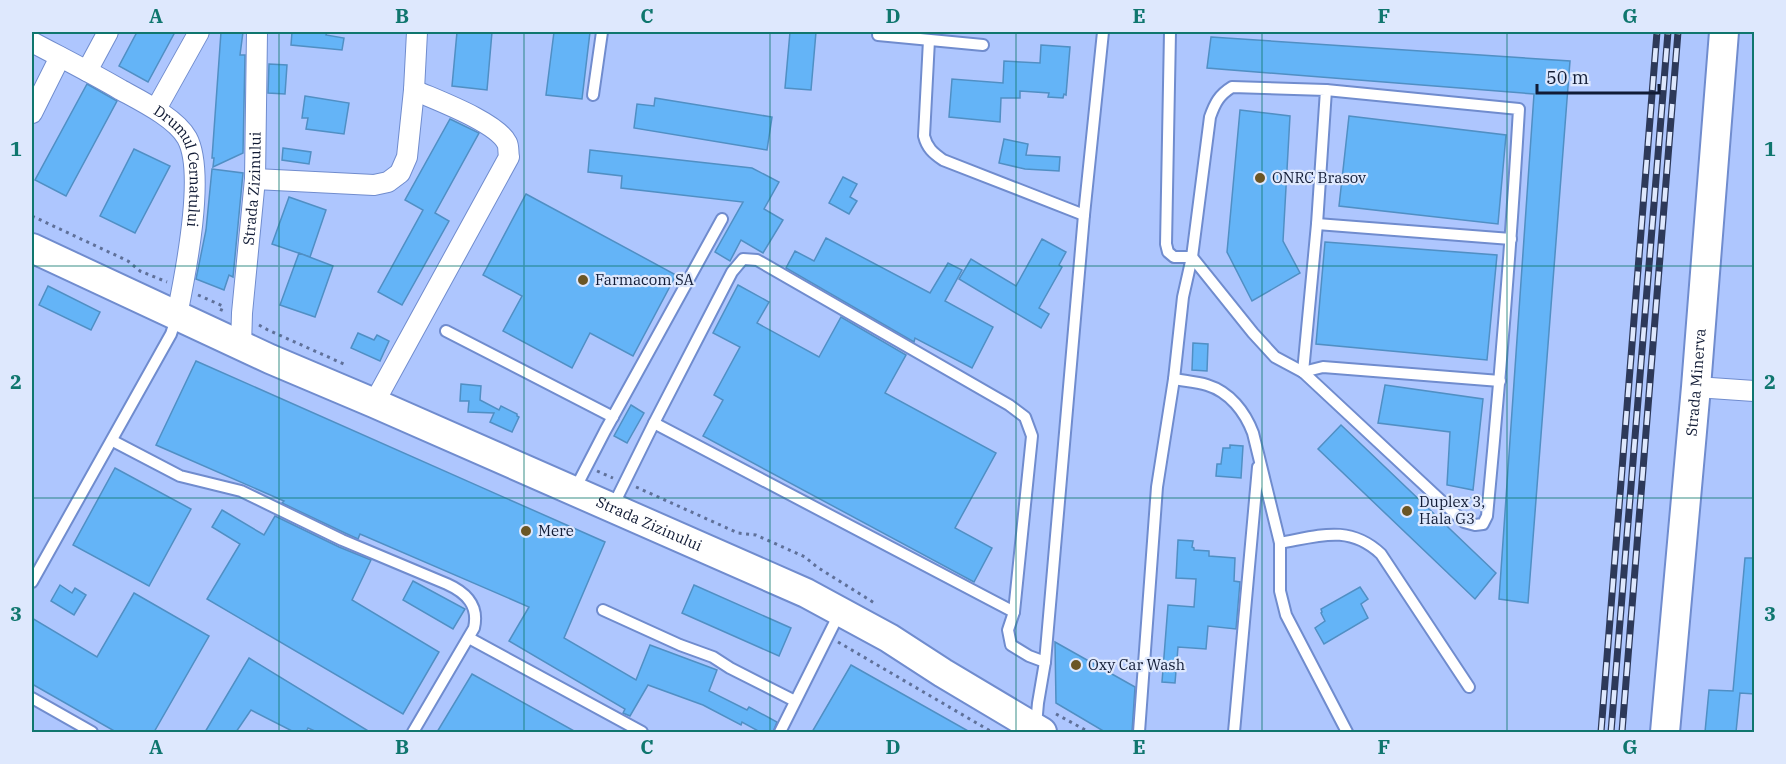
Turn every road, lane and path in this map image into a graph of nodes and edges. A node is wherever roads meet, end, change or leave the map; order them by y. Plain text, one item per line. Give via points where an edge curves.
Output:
1 (108, 32) edge
2 (199, 32) edge
3 (257, 32) edge
4 (417, 32) edge
5 (602, 32) edge
6 (1103, 32) edge
7 (1170, 32) edge
8 (1724, 32) edge
9 (878, 35) dead end
10 (929, 40) junction
11 (32, 42) edge
12 (983, 45) dead end
13 (60, 57) junction
14 (87, 71) junction
15 (414, 90) junction
16 (1326, 90) junction
17 (593, 95) dead end
18 (156, 109) junction
19 (32, 113) edge
20 (255, 179) junction
21 (1083, 215) junction
22 (722, 219) dead end
23 (1317, 224) junction
24 (1511, 239) junction
25 (32, 248) edge
26 (1192, 257) junction
27 (242, 313) junction
28 (177, 315) junction
29 (446, 331) dead end
30 (241, 346) junction
31 (353, 368) dead end
32 (1304, 372) junction
33 (1174, 379) junction
34 (1500, 381) junction
35 (1696, 387) junction
36 (1755, 391) edge
37 (374, 403) junction
38 (613, 417) junction
39 (654, 423) junction
40 (112, 441) junction
41 (1259, 458) junction
42 (580, 479) junction
43 (625, 483) junction
44 (612, 508) junction
45 (1280, 543) junction
46 (32, 582) edge
47 (882, 608) dead end
48 (603, 610) dead end
49 (841, 611) junction
50 (1014, 612) junction
51 (828, 636) junction
52 (470, 638) junction
53 (1045, 662) junction
54 (1469, 687) dead end
55 (32, 698) edge
56 (795, 701) junction
57 (1039, 731) edge
58 (92, 732) edge
59 (413, 732) edge
60 (642, 732) edge
61 (780, 732) edge
62 (992, 732) edge
63 (1139, 732) edge
64 (1234, 732) edge
65 (1347, 732) edge
66 (1665, 732) edge

1 - 14 street
2 - 18 street, Drumul Cernatului
3 - 20 street, Strada Zizinului
4 - 15 street
5 - 17 lane
6 - 21 lane
7 - 26 lane via 1166,244 1174,257
8 - 35 main road, Strada Minerva
9 - 10 lane
10 - 12 lane
10 - 21 lane via 924,136 933,154
11 - 13 street
13 - 14 street
13 - 19 street
14 - 18 street
15 - 20 street via 407,157 400,173 388,182 374,185
15 - 37 street via 491,126 508,145 509,157
16 - 23 lane
16 - 24 lane via 1520,109
16 - 26 lane via 1232,87 1221,94 1210,117
18 - 28 street, Drumul Cernatului via 186,136 193,151 195,209
20 - 27 street, Strada Zizinului
21 - 53 lane
22 - 38 lane
23 - 24 lane
23 - 32 lane
24 - 34 lane
25 - 28 main road, Strada Zizinului
26 - 32 lane via 1275,357
26 - 33 lane via 1183,297
27 - 30 street, Strada Zizinului
27 - 31 path via 268,330
28 - 30 main road, Strada Zizinului
28 - 40 lane via 171,334
29 - 38 lane
30 - 37 main road, Strada Zizinului
32 - 34 lane via 1323,367
32 - 34 lane via 1464,522 1475,525 1483,524 1486,516
33 - 41 lane via 1208,386 1234,402 1253,433
33 - 63 lane via 1157,487
35 - 36 street
35 - 66 main road, Strada Minerva
37 - 42 main road, Strada Zizinului
38 - 42 lane
39 - 43 lane
39 - 50 lane
39 - 50 lane via 732,272 743,259 757,260 1025,417 1032,436
40 - 46 lane
40 - 52 lane via 180,476 241,491 455,588 477,615
41 - 45 lane
41 - 64 lane
42 - 43 path
42 - 44 main road, Strada Zizinului
43 - 44 lane
43 - 47 path via 738,533 756,535 805,557
44 - 49 main road, Strada Zizinului
45 - 54 lane via 1336,534 1355,537 1374,547
45 - 65 lane via 1280,591 1286,615
48 - 56 lane via 713,657
49 - 51 lane
49 - 57 main road, Strada Zizinului
50 - 53 lane via 1008,630 1011,645
51 - 56 lane
51 - 62 path
52 - 59 lane
52 - 60 lane
53 - 57 lane via 1038,703
55 - 58 lane
56 - 61 lane

